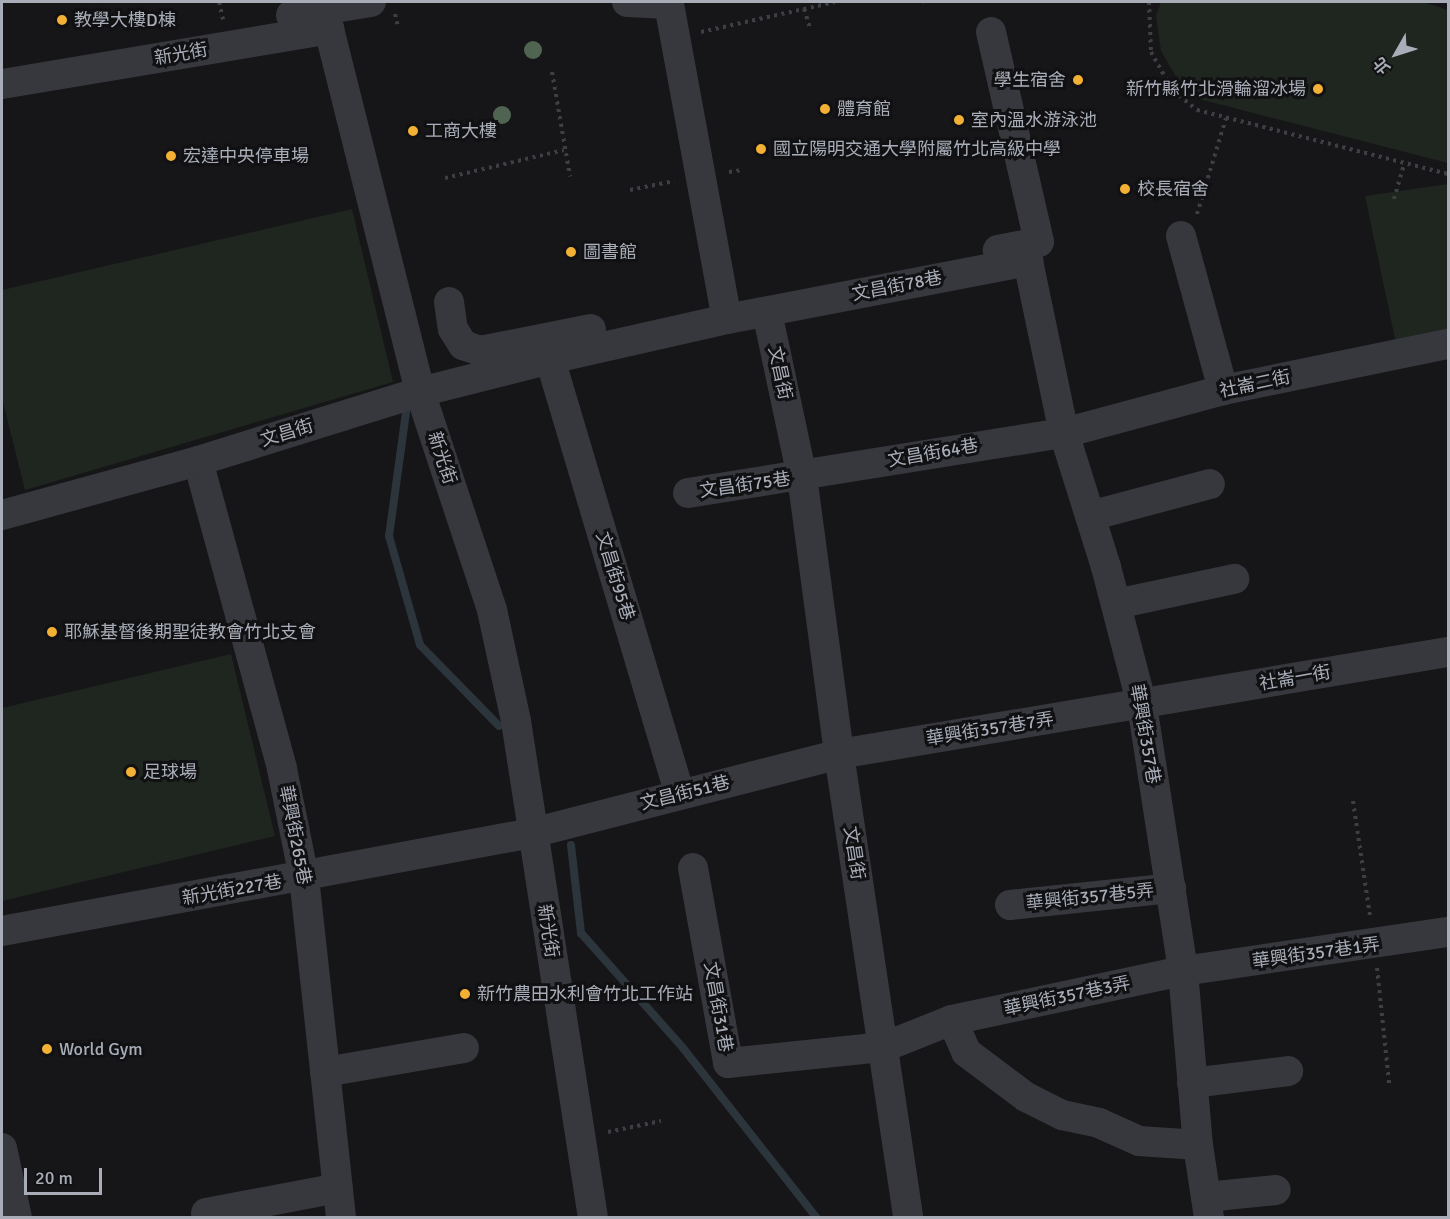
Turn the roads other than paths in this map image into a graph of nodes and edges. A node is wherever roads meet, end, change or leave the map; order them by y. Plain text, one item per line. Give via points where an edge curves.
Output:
1 (371, 2) edge
2 (627, 2) edge
3 (222, 14) edge
4 (991, 32) dead end
5 (2, 65) edge
6 (2, 84) edge
7 (1181, 236) road end
8 (1028, 261) joint
9 (449, 302) dead end
10 (726, 311) junction
11 (767, 312) junction
12 (1449, 344) edge
13 (550, 359) junction
14 (1223, 390) junction
15 (420, 392) junction
16 (1064, 433) junction
17 (198, 461) junction
18 (802, 476) junction
19 (1210, 484) dead end
20 (688, 493) dead end
21 (2, 515) edge
22 (1090, 516) junction
23 (1234, 579) dead end
24 (1116, 604) junction
25 (1449, 652) edge
26 (1142, 705) junction
27 (838, 754) junction
28 (680, 794) junction
29 (532, 833) junction
30 (693, 868) dead end
31 (304, 877) junction
32 (1171, 888) junction
33 (1010, 905) dead end
34 (2, 931) edge
35 (1449, 933) edge
36 (1183, 971) junction
37 (952, 1020) junction
38 (884, 1047) junction
39 (464, 1048) dead end
40 (1288, 1071) dead end
41 (326, 1072) junction
42 (1192, 1083) junction
43 (1198, 1144) junction
44 (2, 1148) edge
45 (338, 1188) junction
46 (1276, 1190) dead end
47 (1207, 1207) edge
48 (206, 1213) dead end
49 (17, 1218) edge
50 (341, 1218) edge
51 (593, 1218) edge
52 (908, 1218) edge

1 - 3 street
2 - 10 street via 669,4
3 - 5 street
4 - 10 street via 1039,242
6 - 15 street, 新光街 via 329,29
7 - 14 street
8 - 11 street, 文昌街78巷
8 - 16 street, 華興街357巷
9 - 10 street via 453,329 463,345 480,351
10 - 11 street, 文昌街
10 - 13 street, 文昌街
11 - 18 street, 文昌街
12 - 14 street, 社崙二街
13 - 15 street, 文昌街
13 - 28 street, 文昌街95巷
14 - 16 street, 社崙二街
15 - 17 street, 文昌街
15 - 29 street, 新光街 via 492,610 516,721
16 - 18 street, 文昌街64巷
16 - 22 street, 華興街357巷
17 - 21 street, 文昌街
17 - 31 street, 華興街265巷 via 282,769
18 - 20 street, 文昌街75巷
18 - 27 street, 文昌街
19 - 22 street
22 - 24 street, 華興街357巷
23 - 24 street
24 - 26 street, 華興街357巷
25 - 26 street, 社崙一街
26 - 27 street, 華興街357巷7弄
26 - 32 street, 華興街357巷
27 - 28 street, 文昌街51巷
27 - 38 street, 文昌街
28 - 29 street, 文昌街51巷
29 - 31 street, 新光街227巷
29 - 51 street, 新光街
30 - 38 street, 文昌街31巷 via 728,1063
31 - 34 street, 新光街227巷
31 - 41 street, 華興街265巷
32 - 33 street, 華興街357巷5弄
32 - 36 street, 華興街357巷
35 - 36 street, 華興街357巷1弄
36 - 37 street, 華興街357巷3弄
36 - 42 street, 華興街357巷
37 - 38 street, 華興街357巷3弄
37 - 43 street via 966,1052 1026,1097 1062,1115 1099,1123 1139,1141
38 - 52 street, 文昌街
39 - 41 street
40 - 42 street
41 - 45 street, 華興街265巷
42 - 43 street, 華興街357巷
43 - 47 street, 華興街357巷
44 - 49 street
45 - 48 street
45 - 50 street, 華興街265巷
46 - 47 street

